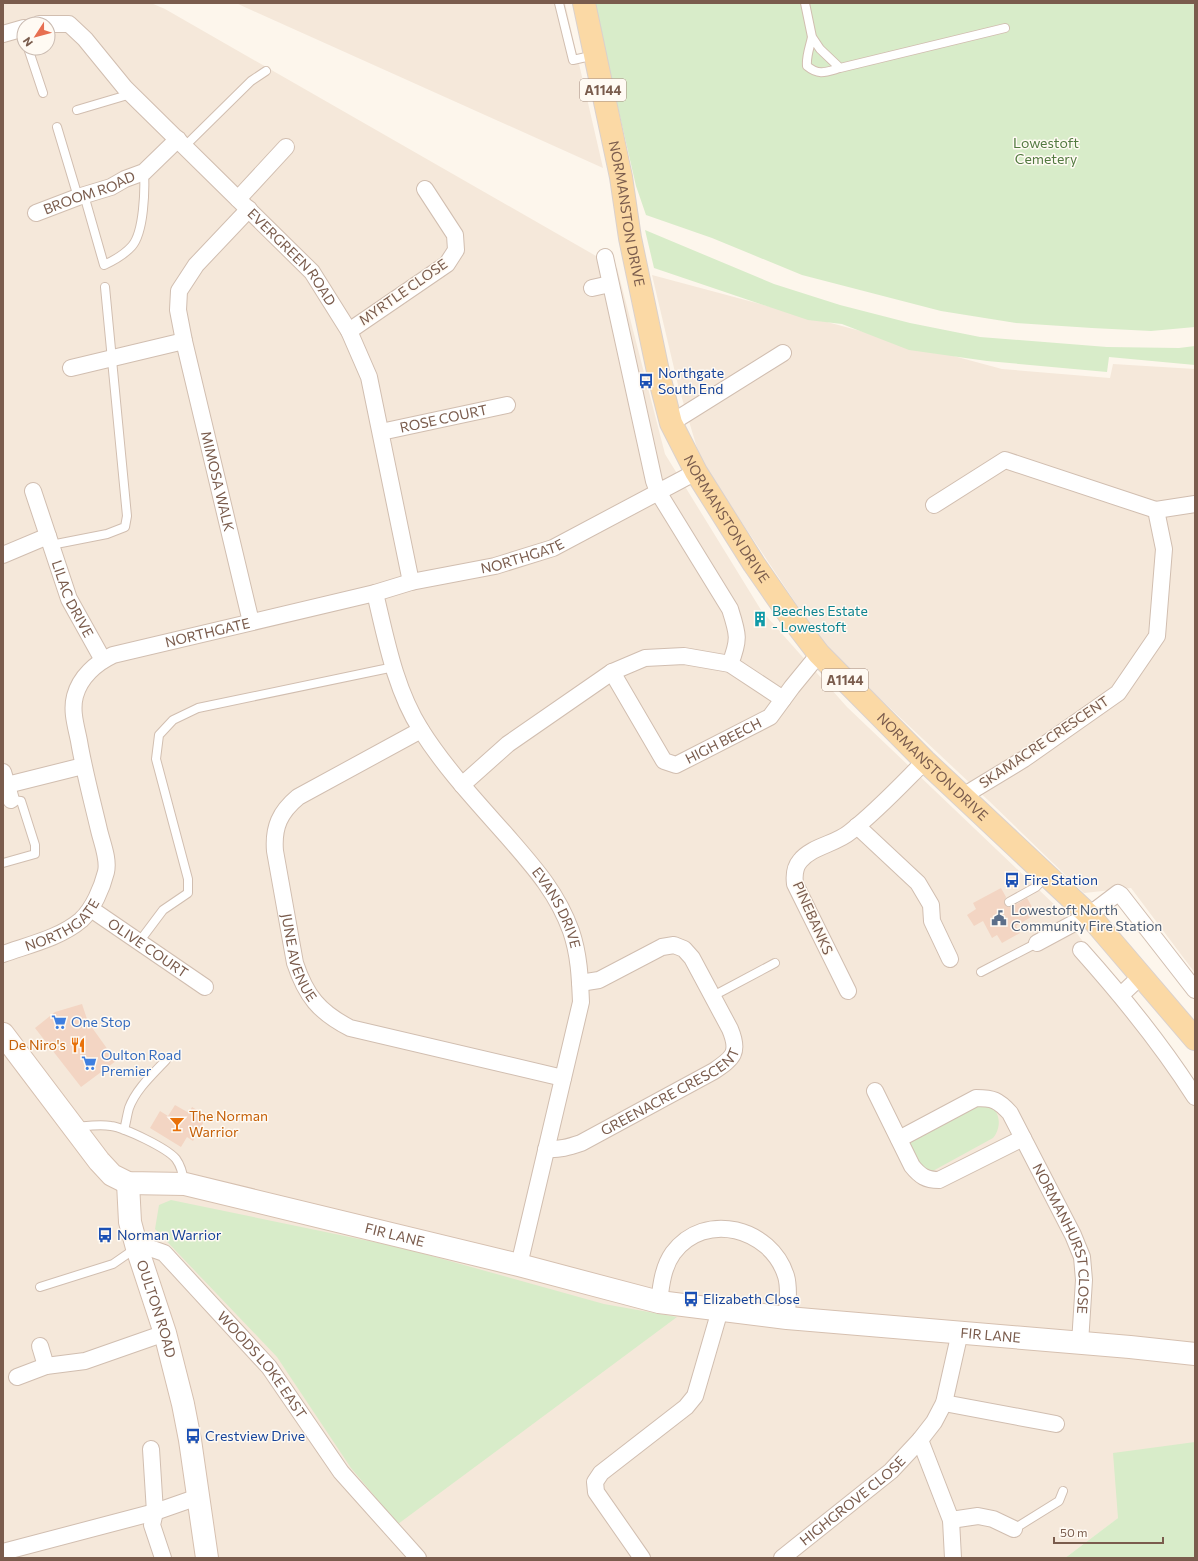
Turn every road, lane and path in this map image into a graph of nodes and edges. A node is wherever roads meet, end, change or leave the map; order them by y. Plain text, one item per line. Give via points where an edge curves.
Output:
1 (560, 3) edge
2 (584, 3) edge
3 (805, 3) edge
4 (56, 24) edge
5 (1005, 28) dead end
6 (16, 32) edge
7 (3, 34) edge
8 (812, 37) junction
9 (596, 55) junction
10 (31, 56) edge
11 (840, 68) junction
12 (266, 71) dead end
13 (43, 93) dead end
14 (131, 94) junction
15 (77, 110) dead end
16 (57, 127) dead end
17 (181, 142) junction
18 (286, 147) dead end
19 (144, 172) junction
20 (424, 189) dead end
21 (81, 196) junction
22 (244, 204) junction
23 (36, 213) dead end
24 (605, 257) dead end
25 (610, 284) junction
26 (105, 287) dead end
27 (592, 288) dead end
28 (348, 331) junction
29 (184, 341) junction
30 (783, 353) dead end
31 (112, 358) junction
32 (71, 368) dead end
33 (507, 405) dead end
34 (671, 423) junction
35 (381, 432) junction
36 (696, 472) junction
37 (33, 491) dead end
38 (658, 492) junction
39 (1195, 504) edge
40 (934, 505) dead end
41 (1156, 510) junction
42 (49, 540) junction
43 (3, 555) edge
44 (411, 582) junction
45 (375, 593) junction
46 (250, 622) junction
47 (819, 654) junction
48 (103, 660) junction
49 (730, 664) junction
50 (394, 667) junction
51 (612, 672) junction
52 (783, 699) junction
53 (421, 730) junction
54 (925, 761) junction
55 (83, 766) junction
56 (462, 785) junction
57 (7, 786) edge
58 (963, 796) junction
59 (857, 826) junction
60 (3, 863) edge
61 (1047, 875) junction
62 (1009, 902) dead end
63 (91, 909) junction
64 (1089, 914) junction
65 (139, 942) junction
66 (1037, 943) joint
67 (1082, 950) dead end
68 (3, 954) edge
69 (950, 960) dead end
70 (775, 963) dead end
71 (980, 972) dead end
72 (1142, 976) junction
73 (580, 983) junction
74 (205, 987) dead end
75 (1195, 990) edge
76 (848, 991) dead end
77 (1121, 995) junction
78 (713, 996) junction
79 (3, 1034) edge
80 (1195, 1039) edge
81 (166, 1060) dead end
82 (563, 1078) junction
83 (874, 1091) dead end
84 (1195, 1097) edge
85 (74, 1127) junction
86 (124, 1130) junction
87 (1023, 1138) junction
88 (899, 1139) junction
89 (546, 1149) junction
90 (128, 1183) junction
91 (185, 1184) junction
92 (137, 1248) junction
93 (519, 1265) junction
94 (40, 1287) dead end
95 (659, 1302) junction
96 (720, 1310) junction
97 (787, 1318) junction
98 (960, 1332) junction
99 (165, 1333) junction
100 (1080, 1343) junction
101 (40, 1346) dead end
102 (1195, 1354) edge
103 (46, 1366) junction
104 (17, 1376) dead end
105 (944, 1403) junction
106 (1056, 1424) dead end
107 (920, 1440) junction
108 (151, 1449) dead end
109 (1063, 1491) dead end
110 (198, 1497) junction
111 (155, 1512) junction
112 (952, 1520) junction
113 (1014, 1530) joint
114 (3, 1552) edge
115 (163, 1558) edge
116 (207, 1558) edge
117 (418, 1558) edge
118 (642, 1558) edge
119 (782, 1558) edge
120 (953, 1558) edge

1 - 9 lane via 573,60
2 - 9 main road, NORMANSTON DRIVE / A1144
3 - 8 lane
4 - 14 street, EVERGREEN ROAD via 69,24 85,39
5 - 11 lane
6 - 7 street
8 - 11 lane
8 - 11 lane via 806,59 807,66 822,73
9 - 34 main road, NORMANSTON DRIVE / A1144 via 621,177 630,238
10 - 13 lane
12 - 17 lane
14 - 15 lane
14 - 17 street, EVERGREEN ROAD
16 - 21 lane
17 - 19 street, BROOM ROAD
17 - 22 street, EVERGREEN ROAD
18 - 22 street, MIMOSA WALK
19 - 21 street, BROOM ROAD via 111,187
19 - 21 lane via 145,192 140,224 133,245 119,258 104,265
20 - 28 street, MYRTLE CLOSE via 455,235 456,250 447,264
21 - 23 street, BROOM ROAD
22 - 28 street, EVERGREEN ROAD via 312,272
22 - 29 street, MIMOSA WALK via 179,291 178,310
24 - 25 street
25 - 27 street
25 - 38 street
26 - 31 lane
28 - 35 street, EVERGREEN ROAD via 369,377
29 - 31 street
29 - 46 street, MIMOSA WALK
30 - 34 street
31 - 32 street
31 - 42 lane via 127,516 125,527 107,534
33 - 35 street, ROSE COURT
34 - 36 main road, NORMANSTON DRIVE / A1144
35 - 44 street, EVERGREEN ROAD
36 - 38 street, NORTHGATE
36 - 47 main road, NORMANSTON DRIVE / A1144 via 754,564
37 - 42 street, LILAC DRIVE
38 - 44 street, NORTHGATE via 553,548 496,566
38 - 49 street via 730,609 737,646
39 - 41 street
40 - 41 street via 1005,460
41 - 58 street, SKAMACRE CRESCENT via 1164,549 1157,636 1118,693 1024,759
42 - 43 street
42 - 48 street, LILAC DRIVE via 69,599
44 - 45 street, NORTHGATE
45 - 46 street, NORTHGATE
45 - 50 street, EVANS DRIVE
46 - 48 street, NORTHGATE via 113,655
47 - 52 street, HIGH BEECH
47 - 54 main road, NORMANSTON DRIVE / A1144
48 - 55 street, NORTHGATE via 81,682 75,695 73,710
49 - 51 street via 684,656 645,658
49 - 52 street
50 - 53 street, EVANS DRIVE via 397,680
50 - 65 lane via 198,708 173,720 159,735 156,759 188,879 188,893 163,910
51 - 52 street, HIGH BEECH via 664,761 676,766 770,717
51 - 56 street via 508,744
53 - 56 street, EVANS DRIVE
53 - 82 street, JUNE AVENUE via 298,797 288,805 281,817 274,837 275,851 298,973 305,989 326,1014 350,1028
54 - 58 main road, NORMANSTON DRIVE / A1144
54 - 59 street, PINEBANKS
55 - 57 street
55 - 63 street, NORTHGATE via 105,854 106,871
56 - 73 street, EVANS DRIVE via 554,894 571,932 577,954
57 - 60 lane via 21,801 35,845 34,854
58 - 61 main road, NORMANSTON DRIVE / A1144
59 - 69 street via 918,883 931,905 932,921
59 - 76 street, PINEBANKS via 849,834 806,855 794,876 795,884
61 - 62 lane via 1036,887
61 - 64 main road, NORMANSTON DRIVE / A1144
63 - 65 street, OLIVE COURT
63 - 68 street, NORTHGATE via 80,920 54,936
64 - 66 street
64 - 72 main road, NORMANSTON DRIVE / A1144
64 - 75 street via 1118,893 1122,895
65 - 74 street, OLIVE COURT
66 - 71 lane
67 - 77 street
70 - 78 lane
72 - 77 street
72 - 80 main road, NORMANSTON DRIVE / A1144
73 - 78 street, GREENACRE CRESCENT via 599,980 662,947 674,945 684,949 692,958
73 - 82 street, EVANS DRIVE via 581,1002
77 - 84 street
78 - 89 street, GREENACRE CRESCENT via 735,1042 734,1053 726,1062 581,1144 554,1150
79 - 85 street
81 - 86 lane via 135,1096 129,1108
82 - 89 street, EVANS DRIVE
83 - 88 street
85 - 86 lane via 111,1126
85 - 90 street via 112,1175
86 - 91 lane via 164,1150 176,1159
87 - 88 street, NORMANHURST CLOSE via 1010,1113 1001,1103 990,1098 976,1098
87 - 88 street via 939,1180 929,1180 919,1175
87 - 100 street, NORMANHURST CLOSE via 1074,1235 1082,1256 1084,1280
89 - 93 street, EVANS DRIVE
90 - 91 street, FIR LANE
90 - 92 street, OULTON ROAD via 130,1222
91 - 93 street, FIR LANE
92 - 94 lane via 113,1264
92 - 99 street, OULTON ROAD
92 - 117 street, WOODS LOKE EAST via 147,1247 164,1253 269,1367 341,1472
93 - 95 street, FIR LANE
95 - 96 street, FIR LANE
95 - 97 street via 665,1268 679,1246 704,1232 715,1229 735,1230 763,1243 778,1259 788,1288
96 - 97 street, FIR LANE
96 - 118 street via 695,1396 686,1407 601,1473 595,1482 596,1492
97 - 98 street, FIR LANE
98 - 100 street, FIR LANE
98 - 105 street, HIGHGROVE CLOSE
99 - 103 street via 85,1361
99 - 110 street, OULTON ROAD via 183,1404
100 - 102 street, FIR LANE
101 - 103 street
103 - 104 street
105 - 106 street
105 - 107 street, HIGHGROVE CLOSE
107 - 112 street, HIGHGROVE CLOSE
107 - 119 street, HIGHGROVE CLOSE via 891,1471
108 - 111 street
109 - 113 lane via 1059,1501
110 - 111 street
110 - 116 street, OULTON ROAD
111 - 114 street
111 - 115 street via 152,1526
112 - 113 street via 978,1516 993,1519
112 - 120 street, HIGHGROVE CLOSE

